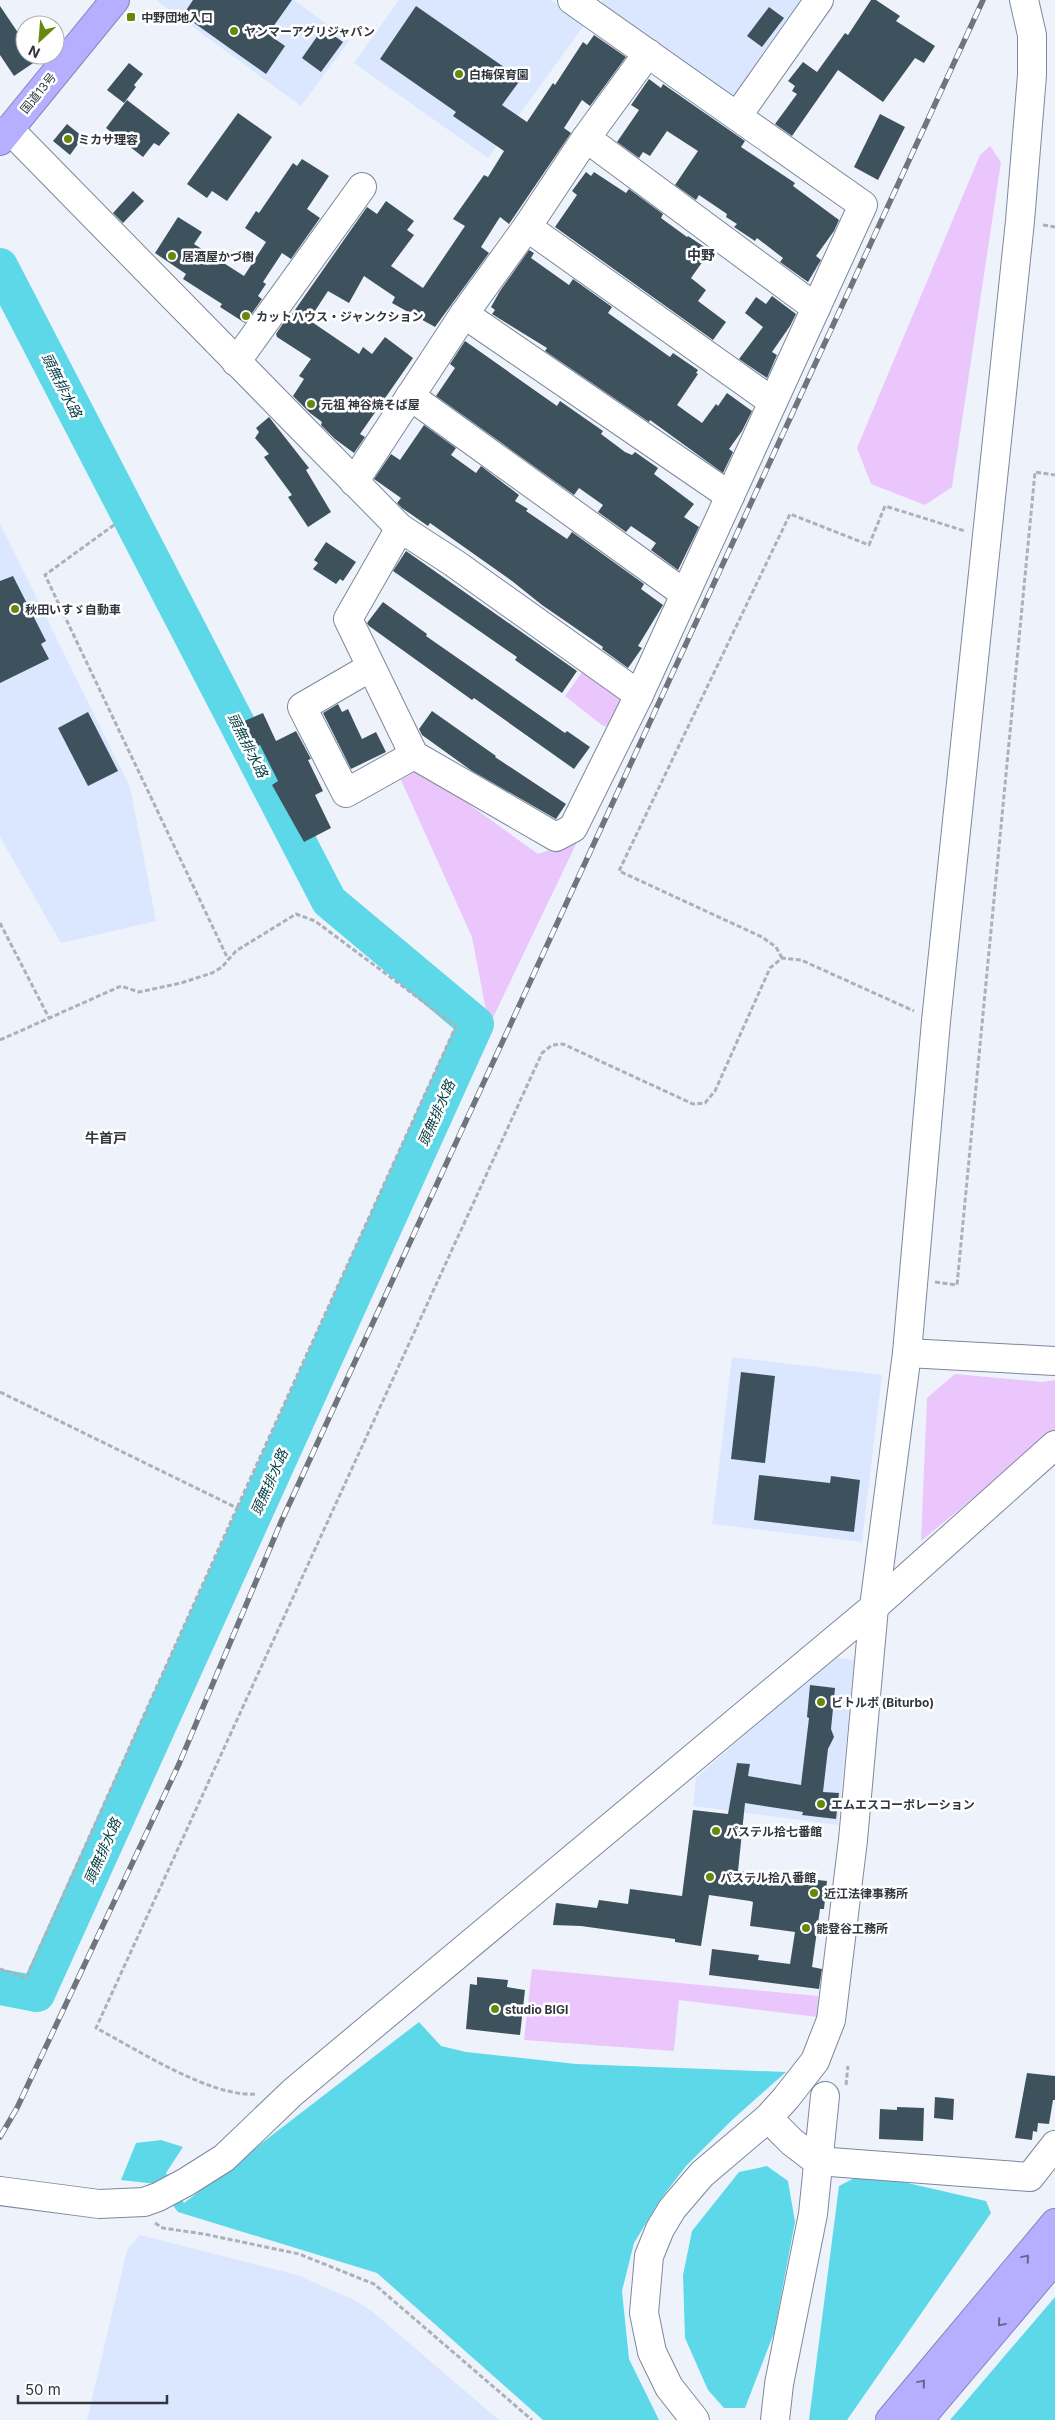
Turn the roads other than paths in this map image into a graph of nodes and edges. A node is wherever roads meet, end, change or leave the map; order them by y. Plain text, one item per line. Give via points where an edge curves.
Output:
1 (115, 0) edge
2 (572, 0) edge
3 (819, 0) edge
4 (1024, 0) edge
5 (648, 54) junction
6 (738, 115) junction
7 (5, 135) edge
8 (586, 138) junction
9 (362, 187) dead end
10 (527, 227) junction
11 (816, 308) junction
12 (464, 314) junction
13 (236, 362) junction
14 (410, 396) junction
15 (773, 402) junction
16 (354, 482) junction
17 (730, 496) junction
18 (400, 528) junction
19 (685, 594) junction
20 (371, 666) junction
21 (640, 695) junction
22 (414, 755) junction
23 (907, 1353) junction
24 (1055, 1361) edge
25 (1055, 1445) edge
26 (874, 1607) junction
27 (825, 2096) dead end
28 (768, 2118) junction
29 (1055, 2146) edge
30 (817, 2161) junction
31 (0, 2190) edge
32 (1055, 2223) edge
33 (1055, 2259) edge
34 (695, 2420) edge
35 (775, 2420) edge
36 (890, 2420) edge
37 (919, 2420) edge

1 - 7 highway, 国道13号
2 - 5 street
3 - 6 street
4 - 23 street via 1032,35 1032,74 1020,221 936,1021
5 - 6 street
5 - 8 street
6 - 11 street via 863,204
7 - 13 street
8 - 10 street
8 - 11 street
9 - 13 street
10 - 12 street
10 - 15 street
11 - 15 street
12 - 14 street
12 - 17 street
13 - 16 street
14 - 16 street
14 - 19 street
15 - 17 street
16 - 18 street
17 - 19 street
18 - 20 street via 348,619
18 - 21 street
19 - 21 street
20 - 22 street
20 - 22 street via 302,707 346,793
21 - 22 street via 573,828 556,836
23 - 24 street
23 - 26 street
25 - 26 street
26 - 28 street via 853,1840 832,2020 814,2061
26 - 31 street via 294,2092 224,2158 186,2182 144,2202 99,2204
27 - 30 street
28 - 30 street
28 - 34 street via 702,2174 672,2210 649,2256 644,2313 652,2352 669,2388
29 - 30 street via 1030,2177
30 - 35 street via 812,2214
36 -> 32 highway
33 -> 37 highway

